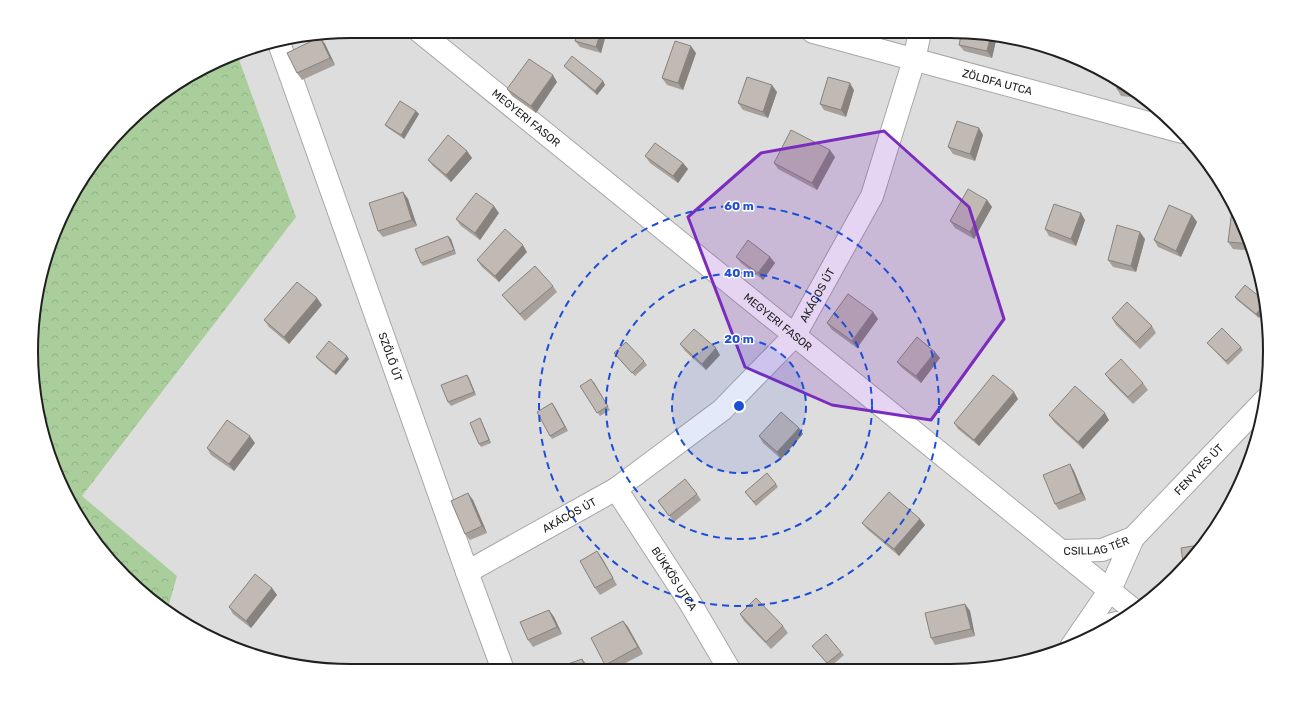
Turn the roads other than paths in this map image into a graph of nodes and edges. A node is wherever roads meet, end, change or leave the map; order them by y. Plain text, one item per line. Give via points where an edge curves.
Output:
1 (428, 38) edge
2 (835, 38) edge
3 (919, 38) edge
4 (280, 46) edge
5 (914, 60) junction
6 (1170, 129) edge
7 (795, 335) junction
8 (1258, 408) edge
9 (616, 489) junction
10 (1133, 538) junction
11 (1063, 551) junction
12 (466, 572) junction
13 (1110, 590) junction
14 (1130, 607) edge
15 (1078, 637) edge
16 (501, 664) edge
17 (726, 664) edge

1 - 7 street, MEGYERI FASOR
2 - 5 street, ZÖLDFA UTCA
3 - 5 street, AKÁCOS ÚT
4 - 12 street, SZŐLŐ ÚT
5 - 6 street, ZÖLDFA UTCA
5 - 7 street, AKÁCOS ÚT via 872,196
7 - 9 street, AKÁCOS ÚT via 722,410
7 - 11 street, MEGYERI FASOR
8 - 10 street, FENYVES ÚT
9 - 12 street, AKÁCOS ÚT
9 - 17 street, BÜKKÖS UTCA via 689,601
10 - 11 street, CSILLAG TÉR via 1102,550
10 - 13 street, CSILLAG TÉR
11 - 13 street, CSILLAG TÉR
12 - 16 street, SZŐLŐ ÚT
13 - 14 street, CSILLAG TÉR
13 - 15 street, CSILLAG TÉR

